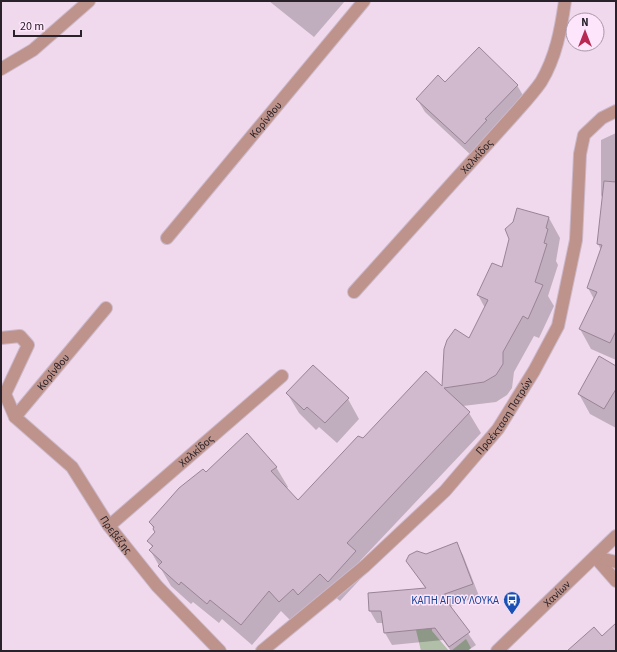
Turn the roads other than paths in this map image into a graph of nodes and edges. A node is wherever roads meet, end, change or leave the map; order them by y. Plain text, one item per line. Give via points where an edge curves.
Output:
1 (89, 1) edge
2 (364, 1) edge
3 (564, 1) edge
4 (1, 69) edge
5 (616, 111) edge
6 (167, 238) dead end
7 (354, 292) dead end
8 (106, 308) dead end
9 (1, 338) edge
10 (282, 376) dead end
11 (15, 417) junction
12 (110, 526) junction
13 (616, 536) edge
14 (596, 557) junction
15 (616, 562) edge
16 (616, 581) edge
17 (220, 651) edge
18 (262, 651) edge
19 (497, 651) edge

1 - 4 street via 33,50
2 - 6 street, Κορίνθου
3 - 7 street, Χαλκίδος via 560,33 552,60 541,82
5 - 18 street, Προέκταση Πατρών via 602,118 584,135 580,154 576,240 558,326 498,429 445,491 365,566
8 - 11 street, Κορίνθου
9 - 11 street via 20,336 28,345 5,394
10 - 12 street, Χαλκίδος
11 - 12 street, Πρεβέζης via 72,467
12 - 17 street, Πρεβέζης via 157,586
13 - 14 street, Χανίων
14 - 15 street
14 - 16 street
14 - 19 street, Χανίων

